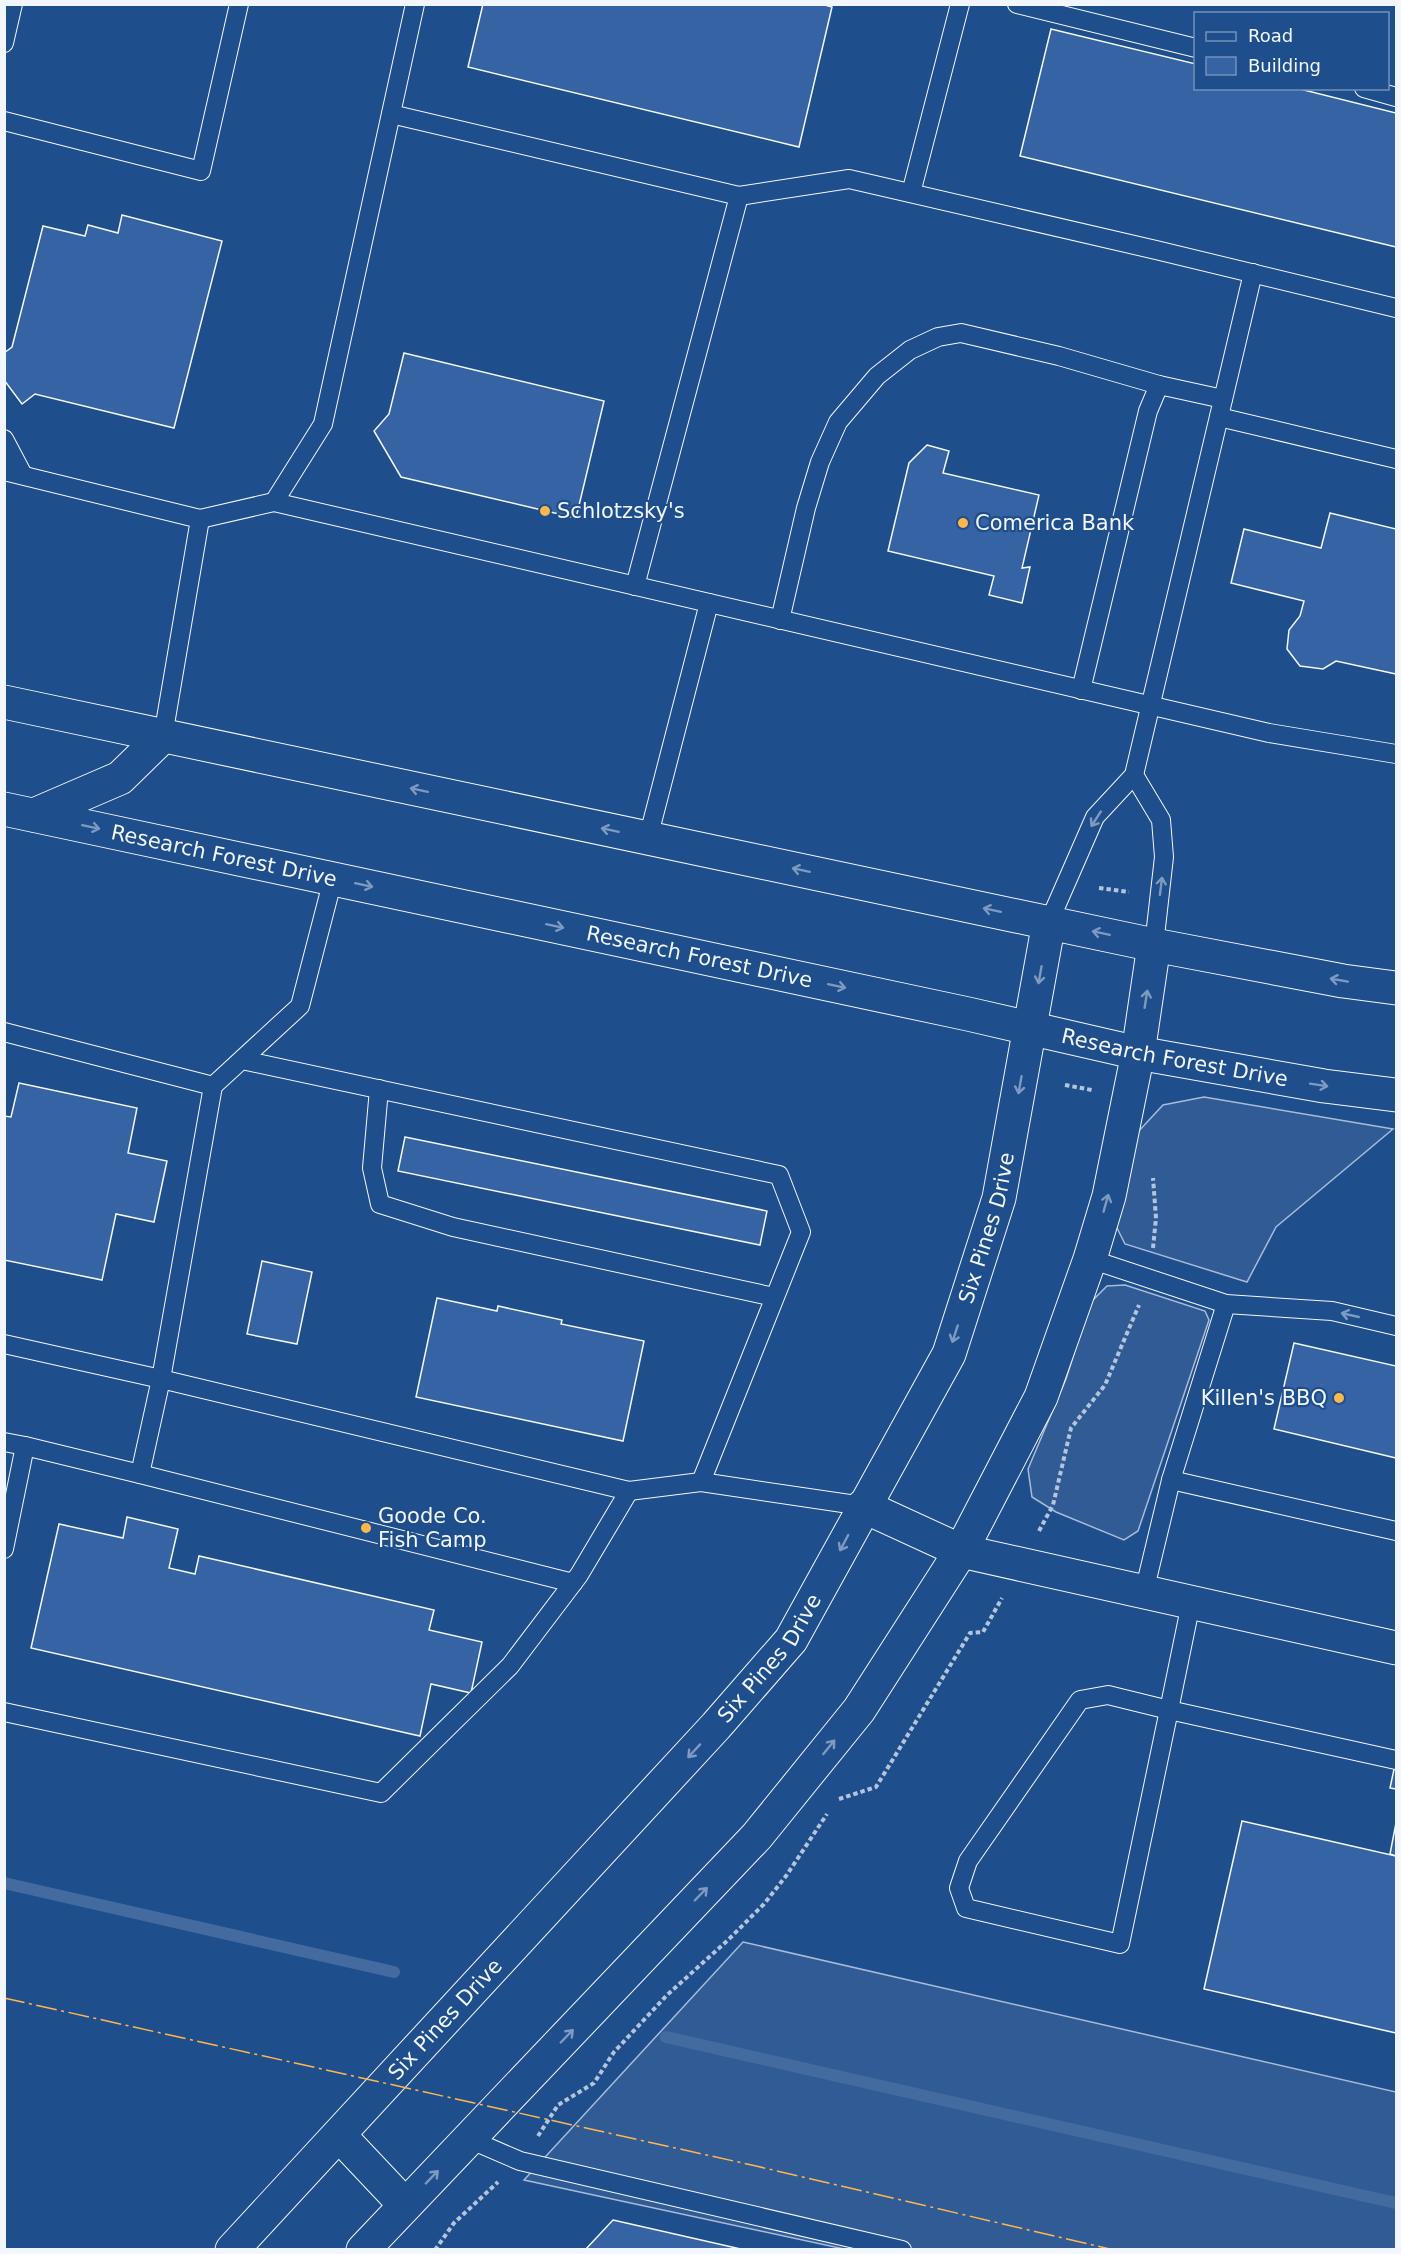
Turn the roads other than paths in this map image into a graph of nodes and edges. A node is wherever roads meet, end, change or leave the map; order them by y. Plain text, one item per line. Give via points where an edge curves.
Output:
1 (14, 4) edge
2 (239, 4) edge
3 (415, 4) edge
4 (960, 4) edge
5 (1017, 4) edge
6 (4, 43) edge
7 (1194, 48) edge
8 (1372, 90) edge
9 (1396, 96) edge
10 (391, 114) junction
11 (4, 122) edge
12 (911, 194) junction
13 (739, 196) junction
14 (1253, 273) junction
15 (1396, 308) edge
16 (1160, 386) junction
17 (1223, 399) junction
18 (1219, 417) junction
19 (4, 439) edge
20 (1396, 459) edge
21 (4, 471) edge
22 (23, 475) junction
23 (274, 502) junction
24 (201, 519) junction
25 (635, 586) junction
26 (709, 603) junction
27 (780, 620) junction
28 (1081, 690) junction
29 (4, 702) edge
30 (1151, 706) junction
31 (163, 736) junction
32 (1396, 754) edge
33 (1134, 775) junction
34 (19, 812) edge
35 (648, 838) junction
36 (333, 879) junction
37 (1049, 922) junction
38 (1154, 945) junction
39 (1396, 988) edge
40 (1030, 1027) junction
41 (4, 1032) edge
42 (1138, 1053) junction
43 (242, 1060) junction
44 (213, 1086) junction
45 (379, 1089) junction
46 (1396, 1095) edge
47 (1090, 1259) junction
48 (774, 1297) junction
49 (1226, 1304) junction
50 (1396, 1326) edge
51 (4, 1344) edge
52 (161, 1378) junction
53 (4, 1442) edge
54 (25, 1446) junction
55 (140, 1474) junction
56 (1171, 1480) junction
57 (701, 1482) junction
58 (629, 1491) junction
59 (863, 1506) junction
60 (1396, 1531) edge
61 (4, 1549) edge
62 (961, 1551) junction
63 (573, 1583) junction
64 (1144, 1592) junction
65 (1191, 1603) junction
66 (1396, 1648) edge
67 (1169, 1710) junction
68 (4, 1712) edge
69 (1396, 1760) edge
70 (339, 2135) junction
71 (469, 2139) junction
72 (405, 2205) junction
73 (232, 2250) edge
74 (363, 2250) edge
75 (902, 2250) edge

1 - 6 lane
2 - 11 lane via 201,171
3 - 10 lane
4 - 12 lane
5 - 7 lane
8 - 9 lane
10 - 13 lane
10 - 23 lane via 323,424
12 - 13 lane via 849,179
12 - 14 lane
13 - 25 lane
14 - 15 lane
14 - 17 lane
16 - 17 lane
16 - 27 lane via 961,333 938,337 910,350 877,376 838,422 806,508
16 - 28 lane via 1148,411
17 - 18 lane
18 - 20 lane
18 - 30 lane
19 - 22 lane
21 - 22 lane
22 - 24 lane
23 - 24 lane
23 - 25 lane
24 - 31 lane
25 - 26 lane
26 - 27 lane
26 - 35 lane
27 - 28 lane
28 - 30 lane
29 - 31 street
30 - 32 lane via 1269,733
30 - 33 lane
31 - 34 street via 120,778
35 -> 31 street
33 -> 37 lane via 1095,817
38 -> 33 lane via 1164,857 1161,820
34 -> 36 street, Research Forest Drive
37 -> 35 street
36 -> 40 street, Research Forest Drive
36 - 43 lane via 300,1006
38 -> 37 street
37 -> 40 street, Six Pines Drive
39 -> 38 street
42 -> 38 street
40 - 42 street, Research Forest Drive
40 -> 59 street, Six Pines Drive via 999,1198 949,1354
41 - 44 lane
42 -> 46 street, Research Forest Drive
47 -> 42 street via 1109,1196
43 - 44 lane
43 - 45 lane
44 - 52 lane
45 - 48 lane via 372,1168 380,1204 453,1227
45 - 48 lane via 779,1175 801,1232
47 - 49 lane
47 - 62 street via 1041,1397
48 - 57 lane
50 -> 49 lane via 1332,1311
49 - 56 lane
51 - 52 lane
52 - 55 lane
52 - 58 lane
53 - 54 lane
54 - 55 lane
54 - 61 lane
55 - 63 lane
56 - 60 lane
56 - 64 lane
57 - 58 lane
57 - 59 lane
58 - 63 lane
59 - 62 street
59 -> 70 street, Six Pines Drive via 790,1640 716,1726
62 - 64 street
71 -> 62 street via 757,1836 859,1710
63 - 68 lane via 510,1666 381,1793
64 - 65 street
65 - 66 street
65 - 67 lane
67 - 67 lane via 1108,1695 1080,1700 968,1861 959,1888 966,1908 1120,1944
67 - 69 lane
70 - 72 street
70 - 73 street, Six Pines Drive
72 -> 71 street
71 - 75 lane via 520,2161
72 - 74 street

